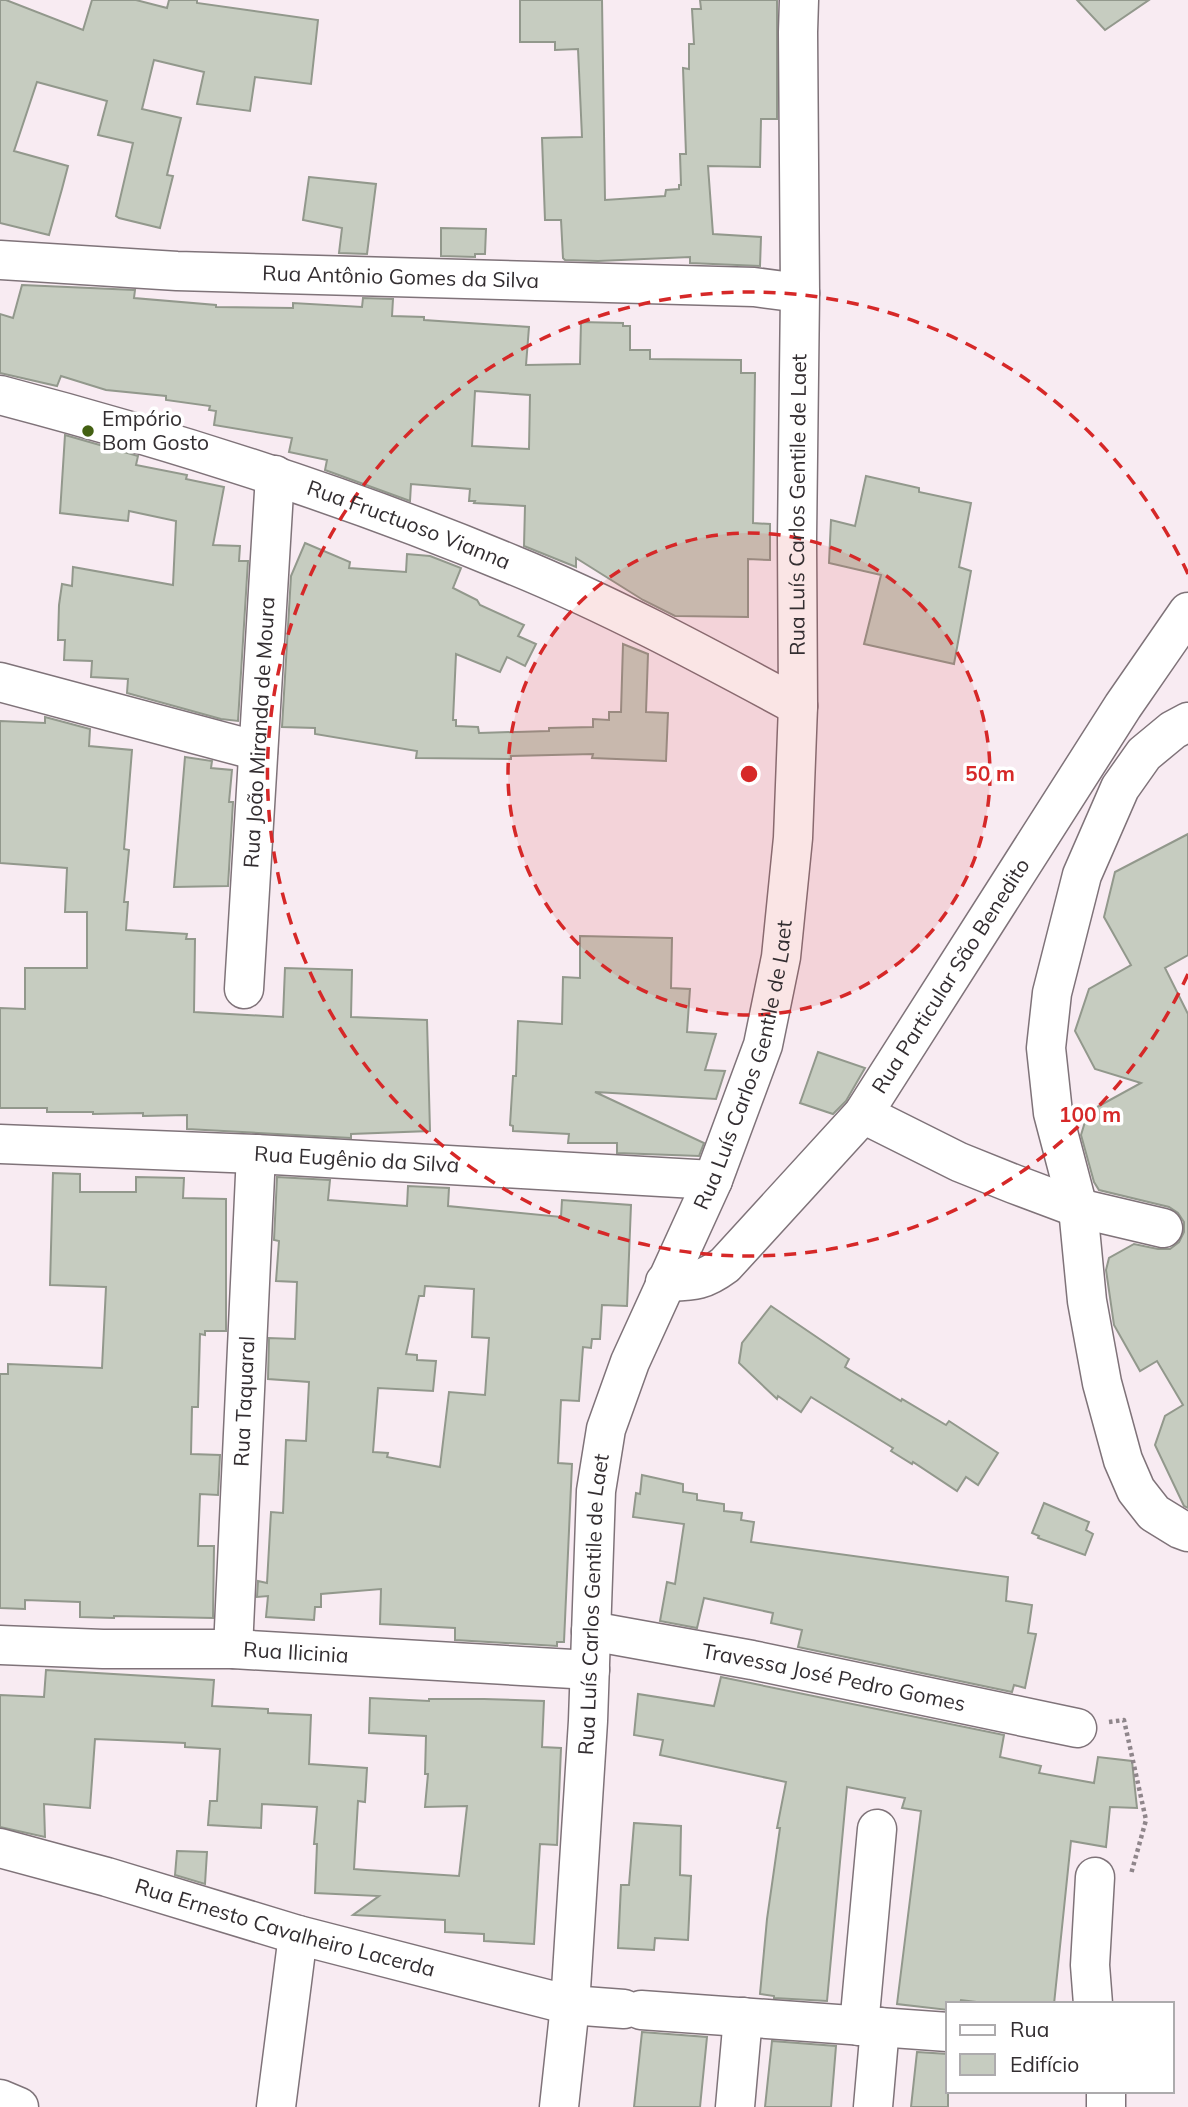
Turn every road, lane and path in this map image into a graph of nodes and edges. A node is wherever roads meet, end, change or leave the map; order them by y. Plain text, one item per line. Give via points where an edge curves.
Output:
1 (799, 0) edge
2 (0, 260) edge
3 (800, 293) junction
4 (0, 395) edge
5 (275, 475) junction
6 (1188, 612) edge
7 (0, 682) edge
8 (798, 706) junction
9 (1123, 706) junction
10 (1188, 708) edge
11 (1188, 722) edge
12 (258, 751) junction
13 (244, 989) dead end
14 (863, 1114) junction
15 (0, 1144) edge
16 (256, 1154) junction
17 (713, 1180) junction
18 (1078, 1208) junction
19 (1163, 1228) dead end
20 (665, 1282) junction
21 (1188, 1532) edge
22 (591, 1631) junction
23 (0, 1646) edge
24 (233, 1649) junction
25 (590, 1670) junction
26 (1077, 1728) joint
27 (877, 1829) dead end
28 (5, 1856) edge
29 (1111, 1882) joint
30 (298, 1935) junction
31 (1093, 2002) edge
32 (570, 2005) junction
33 (743, 2017) junction
34 (870, 2027) junction
35 (946, 2032) edge
36 (0, 2099) edge
37 (19, 2107) edge
38 (276, 2107) edge
39 (559, 2107) edge
40 (735, 2107) edge
41 (873, 2107) edge

1 - 3 street, Rua Luís Carlos Gentile de Laet
2 - 3 street, Rua Antônio Gomes da Silva via 177,271 754,287
3 - 8 street, Rua Luís Carlos Gentile de Laet
4 - 5 street, Rua Fructuoso Vianna via 127,428
5 - 8 street, Rua Fructuoso Vianna via 515,565 608,607
5 - 12 street, Rua João Miranda de Moura
6 - 9 street, Rua Particular São Benedito
7 - 12 street
8 - 17 street, Rua Luís Carlos Gentile de Laet via 793,838 781,957 763,1045
9 - 10 street
9 - 14 street, Rua Particular São Benedito
11 - 18 street via 1144,754 1120,788 1082,875 1052,993 1046,1048 1053,1112
12 - 13 street, Rua João Miranda de Moura
14 - 18 street via 959,1163
14 - 20 street, Rua Particular São Benedito via 724,1265 696,1281
15 - 16 street, Rua Eugênio da Silva
16 - 17 street, Rua Eugênio da Silva
16 - 24 street, Rua Taquaral
17 - 20 street, Rua Luís Carlos Gentile de Laet
18 - 19 street
18 - 21 street via 1087,1301 1123,1460 1136,1490 1154,1513
20 - 22 street, Rua Luís Carlos Gentile de Laet via 606,1429 596,1491
22 - 25 street, Rua Luís Carlos Gentile de Laet
22 - 26 street, Travessa José Pedro Gomes
23 - 24 street, Rua Ilicinia
24 - 25 street, Rua Ilicinia
25 - 32 street, Rua Luís Carlos Gentile de Laet
26 - 29 path via 1124,1720 1146,1820
27 - 34 street
28 - 30 street, Rua Ernesto Cavalheiro Lacerda via 107,1877
29 - 31 street via 1090,1965
30 - 32 street, Rua Ernesto Cavalheiro Lacerda
30 - 38 street
32 - 33 street, Rua Ernesto Cavalheiro Lacerda
32 - 39 street, Rua Luís Carlos Gentile de Laet
33 - 34 street, Rua Ernesto Cavalheiro Lacerda
33 - 40 street
34 - 35 street, Rua Ernesto Cavalheiro Lacerda
34 - 41 street
36 - 37 street

